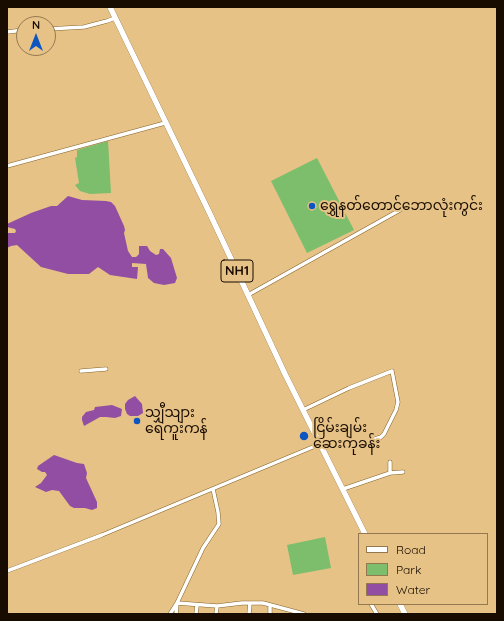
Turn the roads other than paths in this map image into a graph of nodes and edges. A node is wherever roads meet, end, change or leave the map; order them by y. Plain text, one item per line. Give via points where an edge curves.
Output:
1 (110, 7) edge
2 (115, 18) junction
3 (56, 29) edge
4 (166, 123) junction
5 (7, 166) edge
6 (400, 210) dead end
7 (248, 295) junction
8 (106, 369) dead end
9 (81, 371) dead end
10 (303, 410) junction
11 (372, 440) dead end
12 (320, 444) junction
13 (390, 462) dead end
14 (404, 472) dead end
15 (390, 473) junction
16 (213, 489) junction
17 (343, 489) junction
18 (363, 532) edge
19 (7, 571) edge
20 (177, 603) junction
21 (250, 603) junction
22 (197, 605) junction
23 (270, 605) junction
24 (372, 605) edge
25 (400, 605) edge
26 (217, 606) junction
27 (290, 612) edge
28 (170, 614) edge
29 (176, 614) edge
30 (196, 614) edge
31 (216, 614) edge
32 (250, 614) edge
33 (270, 614) edge
34 (304, 614) edge
35 (377, 614) edge
36 (405, 614) edge

1 - 2 highway, NH1
2 - 3 street via 84,27
2 - 4 highway, NH1
4 - 5 street
4 - 7 highway, NH1
6 - 7 street
7 - 10 highway, NH1
8 - 9 street
10 - 11 street via 392,371 398,402 396,410 384,434
10 - 12 highway, NH1
12 - 16 street
12 - 17 highway, NH1
13 - 15 street
14 - 15 street
15 - 17 street
16 - 19 street
16 - 20 street via 219,524 203,548
17 - 18 highway, NH1
20 - 22 street
20 - 28 street
20 - 29 street
21 - 23 street
21 - 26 street
21 - 32 street
22 - 26 street
22 - 30 street
23 - 27 street
23 - 33 street
24 - 35 street
25 - 36 highway
26 - 31 street
27 - 34 street

